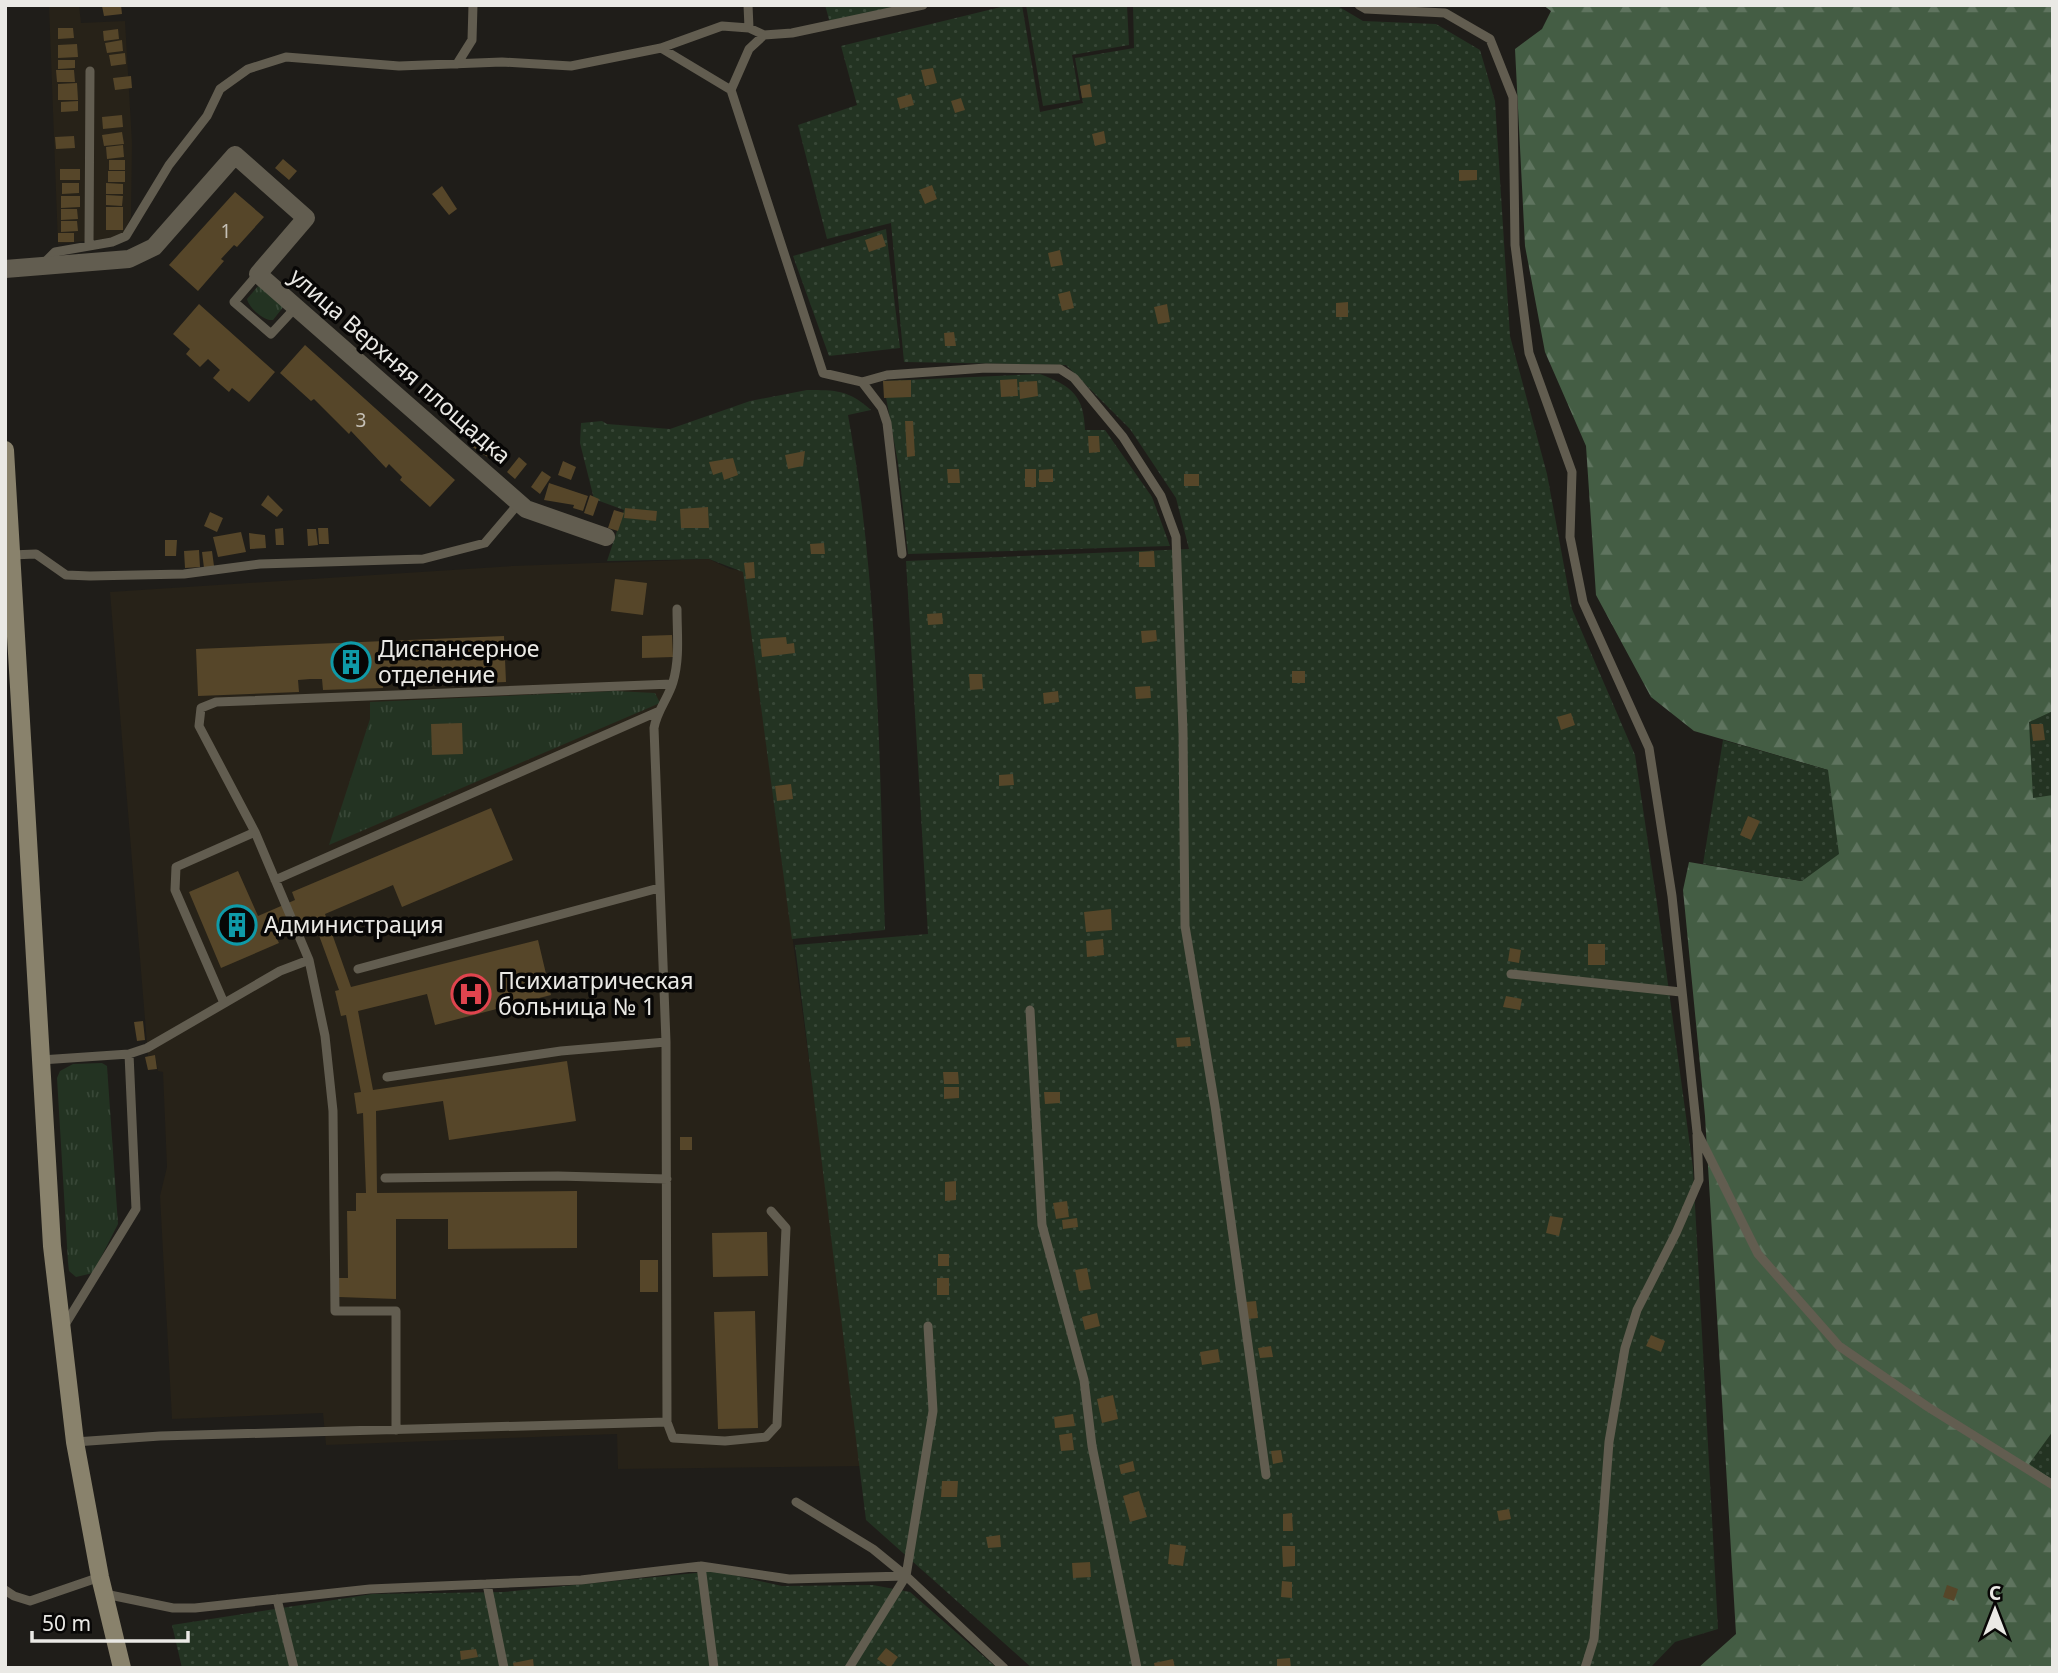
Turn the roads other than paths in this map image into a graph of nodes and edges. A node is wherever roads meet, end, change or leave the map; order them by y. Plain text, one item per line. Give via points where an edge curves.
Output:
1 (473, 5) edge
2 (748, 5) edge
3 (923, 5) edge
4 (1359, 5) edge
5 (749, 28) junction
6 (764, 34) junction
7 (661, 48) junction
8 (457, 64) junction
9 (90, 72) dead end
10 (730, 90) junction
11 (89, 245) junction
12 (41, 266) junction
13 (5, 269) edge
14 (258, 274) junction
15 (296, 307) junction
16 (862, 382) junction
17 (5, 450) edge
18 (519, 503) junction
19 (606, 537) dead end
20 (902, 554) dead end
21 (10, 555) junction
22 (677, 609) dead end
23 (672, 684) junction
24 (657, 712) junction
25 (255, 832) junction
26 (275, 880) junction
27 (659, 888) junction
28 (309, 960) junction
29 (358, 969) dead end
30 (1511, 974) dead end
31 (1681, 992) junction
32 (225, 1003) junction
33 (1030, 1010) dead end
34 (666, 1042) junction
35 (128, 1054) junction
36 (41, 1060) junction
37 (387, 1077) dead end
38 (1697, 1132) junction
39 (385, 1178) dead end
40 (667, 1179) junction
41 (771, 1212) dead end
42 (928, 1326) dead end
43 (61, 1332) junction
44 (667, 1422) junction
45 (396, 1430) junction
46 (75, 1443) junction
47 (1266, 1475) dead end
48 (2053, 1485) edge
49 (796, 1502) dead end
50 (701, 1566) junction
51 (906, 1576) junction
52 (100, 1577) junction
53 (487, 1584) junction
54 (5, 1590) edge
55 (105, 1594) junction
56 (276, 1599) junction
57 (122, 1668) edge
58 (293, 1668) edge
59 (504, 1668) edge
60 (714, 1668) edge
61 (849, 1668) edge
62 (1004, 1668) edge
63 (1136, 1668) edge
64 (1585, 1668) edge

1 - 8 lane via 472,40
2 - 5 lane
3 - 6 lane via 792,33
4 - 31 lane via 1445,13 1490,39 1513,97 1515,245 1530,353 1572,472 1570,537 1583,603 1649,748
5 - 6 lane
5 - 7 lane via 722,26
6 - 10 lane via 749,49
7 - 8 lane via 571,66
7 - 10 lane
8 - 11 lane via 399,66 286,57 247,69 220,89 207,116 169,165 126,236
9 - 11 lane
10 - 16 lane via 822,373
11 - 12 lane via 55,252
12 - 13 street, улица Верхняя площадка
12 - 14 street, улица Верхняя площадка via 140,256 154,247 236,155 306,218
14 - 15 street, улица Верхняя площадка
14 - 15 lane via 234,302 243,310 271,334
15 - 18 street, улица Верхняя площадка
16 - 20 lane via 882,408 887,423
16 - 47 lane via 887,375 986,368 1060,369 1074,378 1123,437 1161,496 1176,537 1185,926
17 - 21 street
18 - 19 street, улица Верхняя площадка
18 - 21 lane via 485,543 423,559 90,576 66,575 36,554
21 - 36 street
22 - 23 lane via 678,664
23 - 24 lane
23 - 25 lane via 208,704 201,708 199,726
24 - 26 lane
24 - 27 lane
25 - 26 lane
25 - 32 lane via 176,867 175,890
26 - 28 lane
27 - 29 lane
27 - 34 lane
28 - 32 lane
28 - 45 lane via 326,1036 333,1111 335,1311 396,1311
30 - 31 lane
31 - 38 lane
32 - 35 lane via 147,1048
33 - 63 lane via 1042,1225 1084,1380 1092,1446
34 - 37 lane via 561,1051
34 - 40 lane
35 - 36 lane
35 - 43 lane via 136,1209
36 - 43 street
38 - 48 lane via 1758,1254 1839,1346
38 - 64 lane via 1699,1180 1637,1310 1625,1348 1609,1442 1594,1639
39 - 40 lane
40 - 44 lane
41 - 44 lane via 786,1228 777,1425 766,1437 725,1441 673,1438
42 - 51 lane via 933,1411
43 - 46 street
44 - 45 lane
45 - 46 lane via 160,1436
46 - 52 street
49 - 51 lane via 873,1549
50 - 51 lane via 789,1579
50 - 53 lane via 581,1580
50 - 60 lane
51 - 61 lane
51 - 62 lane
52 - 54 lane via 30,1601
52 - 55 street
53 - 56 lane
53 - 59 lane
55 - 56 lane via 173,1608
55 - 57 street
56 - 58 lane

